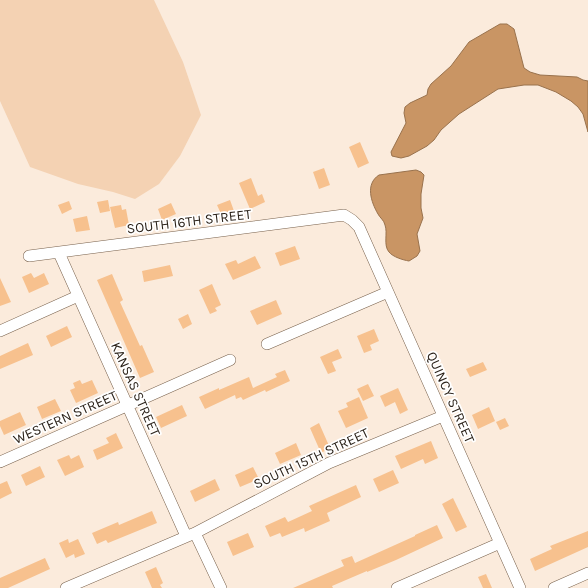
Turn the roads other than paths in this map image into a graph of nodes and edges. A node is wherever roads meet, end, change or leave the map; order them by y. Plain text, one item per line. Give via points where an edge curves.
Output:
1 (352, 220) joint
2 (59, 253) junction
3 (28, 256) dead end
4 (388, 292) junction
5 (78, 296) junction
6 (0, 332) edge
7 (267, 344) dead end
8 (230, 360) dead end
9 (127, 405) junction
10 (443, 416) junction
11 (0, 462) edge
12 (190, 535) junction
13 (500, 543) junction
14 (588, 573) edge
15 (66, 588) edge
16 (220, 588) edge
17 (397, 588) edge
18 (520, 588) edge
19 (554, 588) edge

1 - 2 street, SOUTH 16TH STREET via 344,215
1 - 4 street, QUINCY STREET via 359,227
2 - 3 street, SOUTH 16TH STREET
2 - 5 street, KANSAS STREET
4 - 7 street
4 - 10 street, QUINCY STREET
5 - 6 street
5 - 9 street, KANSAS STREET
8 - 9 street, WESTERN STREET
9 - 11 street, WESTERN STREET
9 - 12 street, KANSAS STREET
10 - 12 street, SOUTH 15TH STREET via 329,463
10 - 13 street, QUINCY STREET
12 - 15 street, SOUTH 15TH STREET
12 - 16 street, KANSAS STREET
13 - 17 street
13 - 18 street, QUINCY STREET
14 - 19 street

